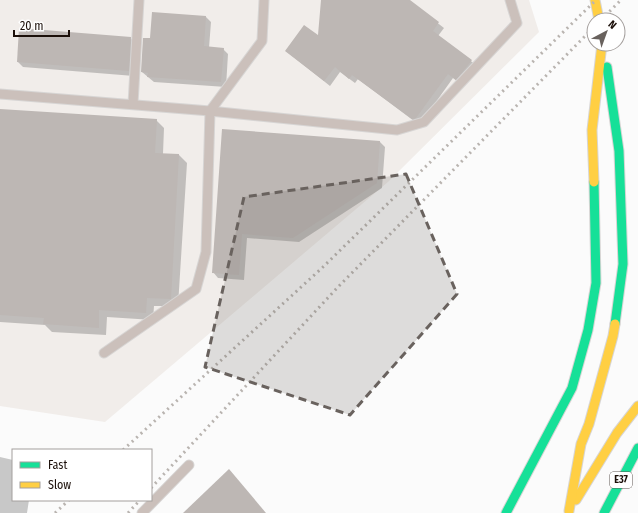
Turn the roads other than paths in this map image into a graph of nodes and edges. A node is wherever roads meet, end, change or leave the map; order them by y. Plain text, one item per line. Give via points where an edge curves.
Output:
1 (139, 0) edge
2 (264, 0) edge
3 (510, 0) edge
4 (595, 0) edge
5 (597, 12) edge
6 (602, 52) edge
7 (604, 52) edge
8 (0, 94) edge
9 (133, 104) junction
10 (210, 111) junction
11 (104, 353) dead end
12 (638, 406) edge
13 (638, 448) edge
14 (189, 466) dead end
15 (569, 512) edge
16 (142, 513) edge
17 (506, 513) edge
18 (604, 513) edge

1 - 9 lane
2 - 10 lane via 262,41
3 - 10 lane via 517,23 424,122 397,130
4 - 5 highway
6 - 17 highway via 592,130 596,283 588,330 572,388
7 - 15 highway via 619,151 623,264 613,336 581,444
8 - 9 lane
9 - 10 lane
10 - 11 lane via 206,252 196,289
12 - 15 highway via 617,433
13 - 18 highway, E37
14 - 16 lane

